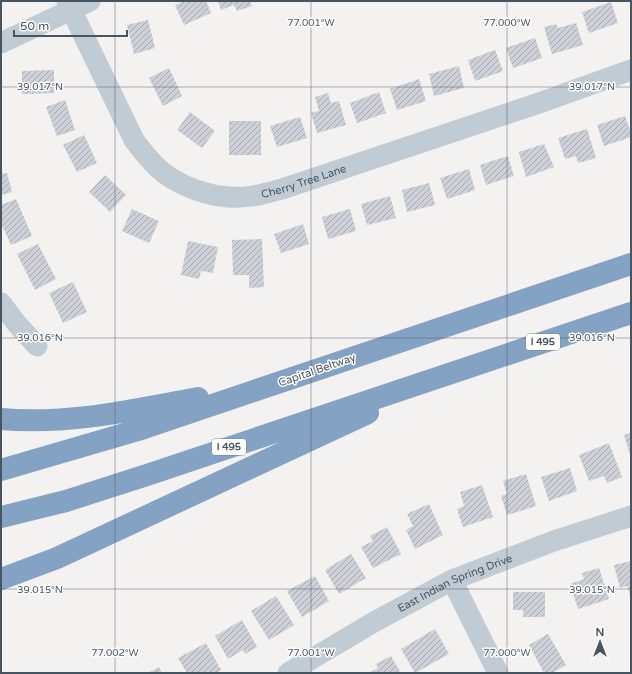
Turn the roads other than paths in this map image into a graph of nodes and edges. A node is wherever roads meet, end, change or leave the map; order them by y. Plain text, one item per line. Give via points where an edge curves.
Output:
1 (90, 1) edge
2 (69, 5) edge
3 (1, 43) edge
4 (631, 70) edge
5 (631, 264) edge
6 (1, 303) edge
7 (631, 313) edge
8 (37, 346) dead end
9 (456, 371) junction
10 (293, 378) junction
11 (1, 419) edge
12 (1, 470) edge
13 (631, 516) edge
14 (1, 517) edge
15 (1, 579) edge
16 (452, 580) junction
17 (288, 673) edge
18 (498, 673) edge

1 - 2 street
2 - 3 street
2 - 4 street, Cherry Tree Lane via 134,140 148,158 183,185 226,197 252,196 282,189
5 - 10 highway, Capital Beltway
6 - 8 street
7 - 9 highway, I 495
9 - 14 highway, I 495 via 150,474
9 - 15 highway via 102,538
10 - 11 highway via 115,414
10 - 12 highway, Capital Beltway via 138,430
13 - 16 street, East Indian Spring Drive
16 - 17 street, East Indian Spring Drive
16 - 18 street

